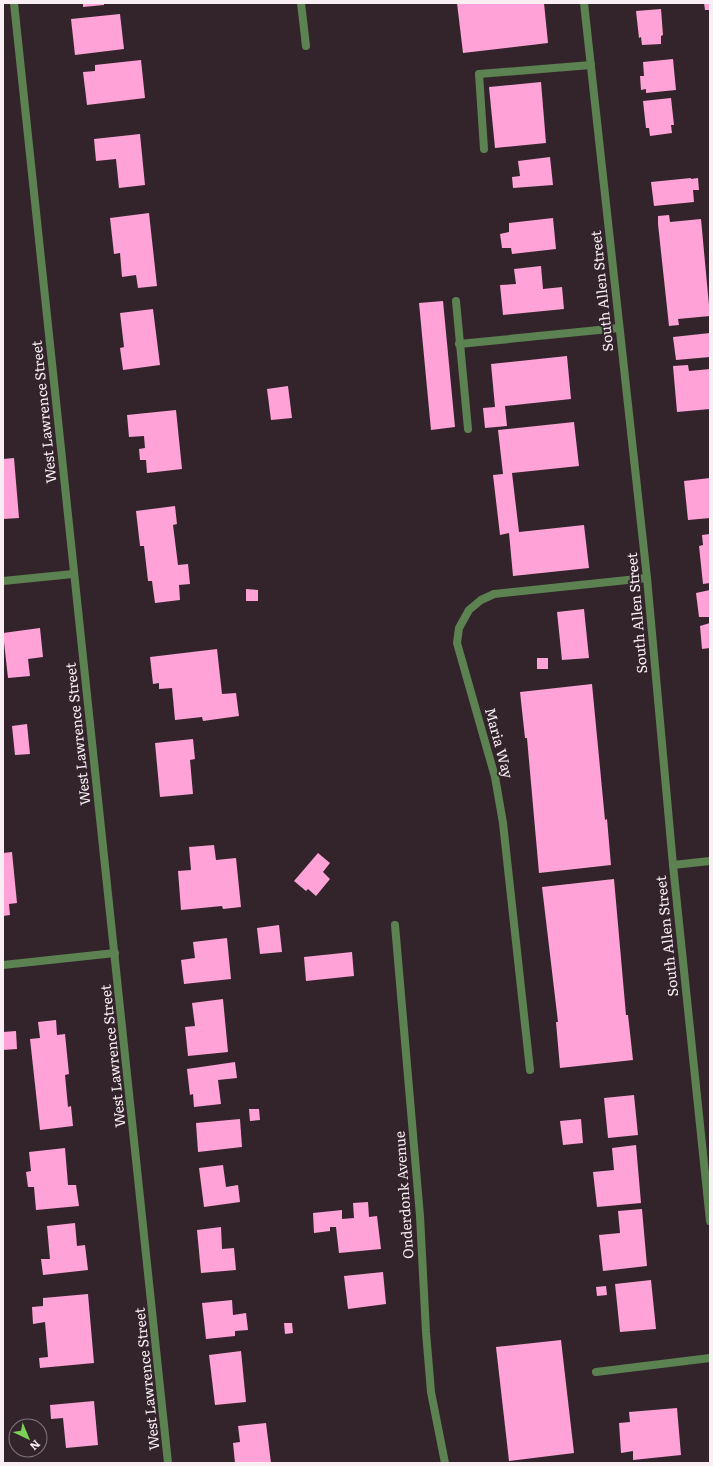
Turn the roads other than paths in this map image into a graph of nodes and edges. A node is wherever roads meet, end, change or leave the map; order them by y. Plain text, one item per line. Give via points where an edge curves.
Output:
1 (14, 3) edge
2 (301, 3) edge
3 (584, 3) edge
4 (306, 46) dead end
5 (591, 64) junction
6 (484, 149) dead end
7 (456, 301) dead end
8 (619, 328) junction
9 (459, 344) junction
10 (468, 429) dead end
11 (74, 574) junction
12 (647, 578) junction
13 (3, 581) edge
14 (710, 861) edge
15 (673, 864) junction
16 (395, 925) dead end
17 (115, 953) junction
18 (3, 965) edge
19 (530, 1070) dead end
20 (710, 1221) edge
21 (710, 1358) edge
22 (596, 1372) dead end
23 (168, 1463) edge
24 (445, 1463) edge

1 - 11 street, West Lawrence Street
2 - 4 street
3 - 5 street, South Allen Street
5 - 6 street via 479,74
5 - 8 street, South Allen Street
7 - 9 street
8 - 9 street
8 - 12 street, South Allen Street
9 - 10 street
11 - 13 street
11 - 17 street, West Lawrence Street
12 - 15 street, South Allen Street
12 - 19 street, Maria Way via 494,594 469,610 459,628 459,650 491,762 503,823
14 - 15 street
15 - 20 street, South Allen Street
16 - 24 street, Onderdonk Avenue via 420,1216 429,1370
17 - 18 street
17 - 23 street, West Lawrence Street
21 - 22 street

